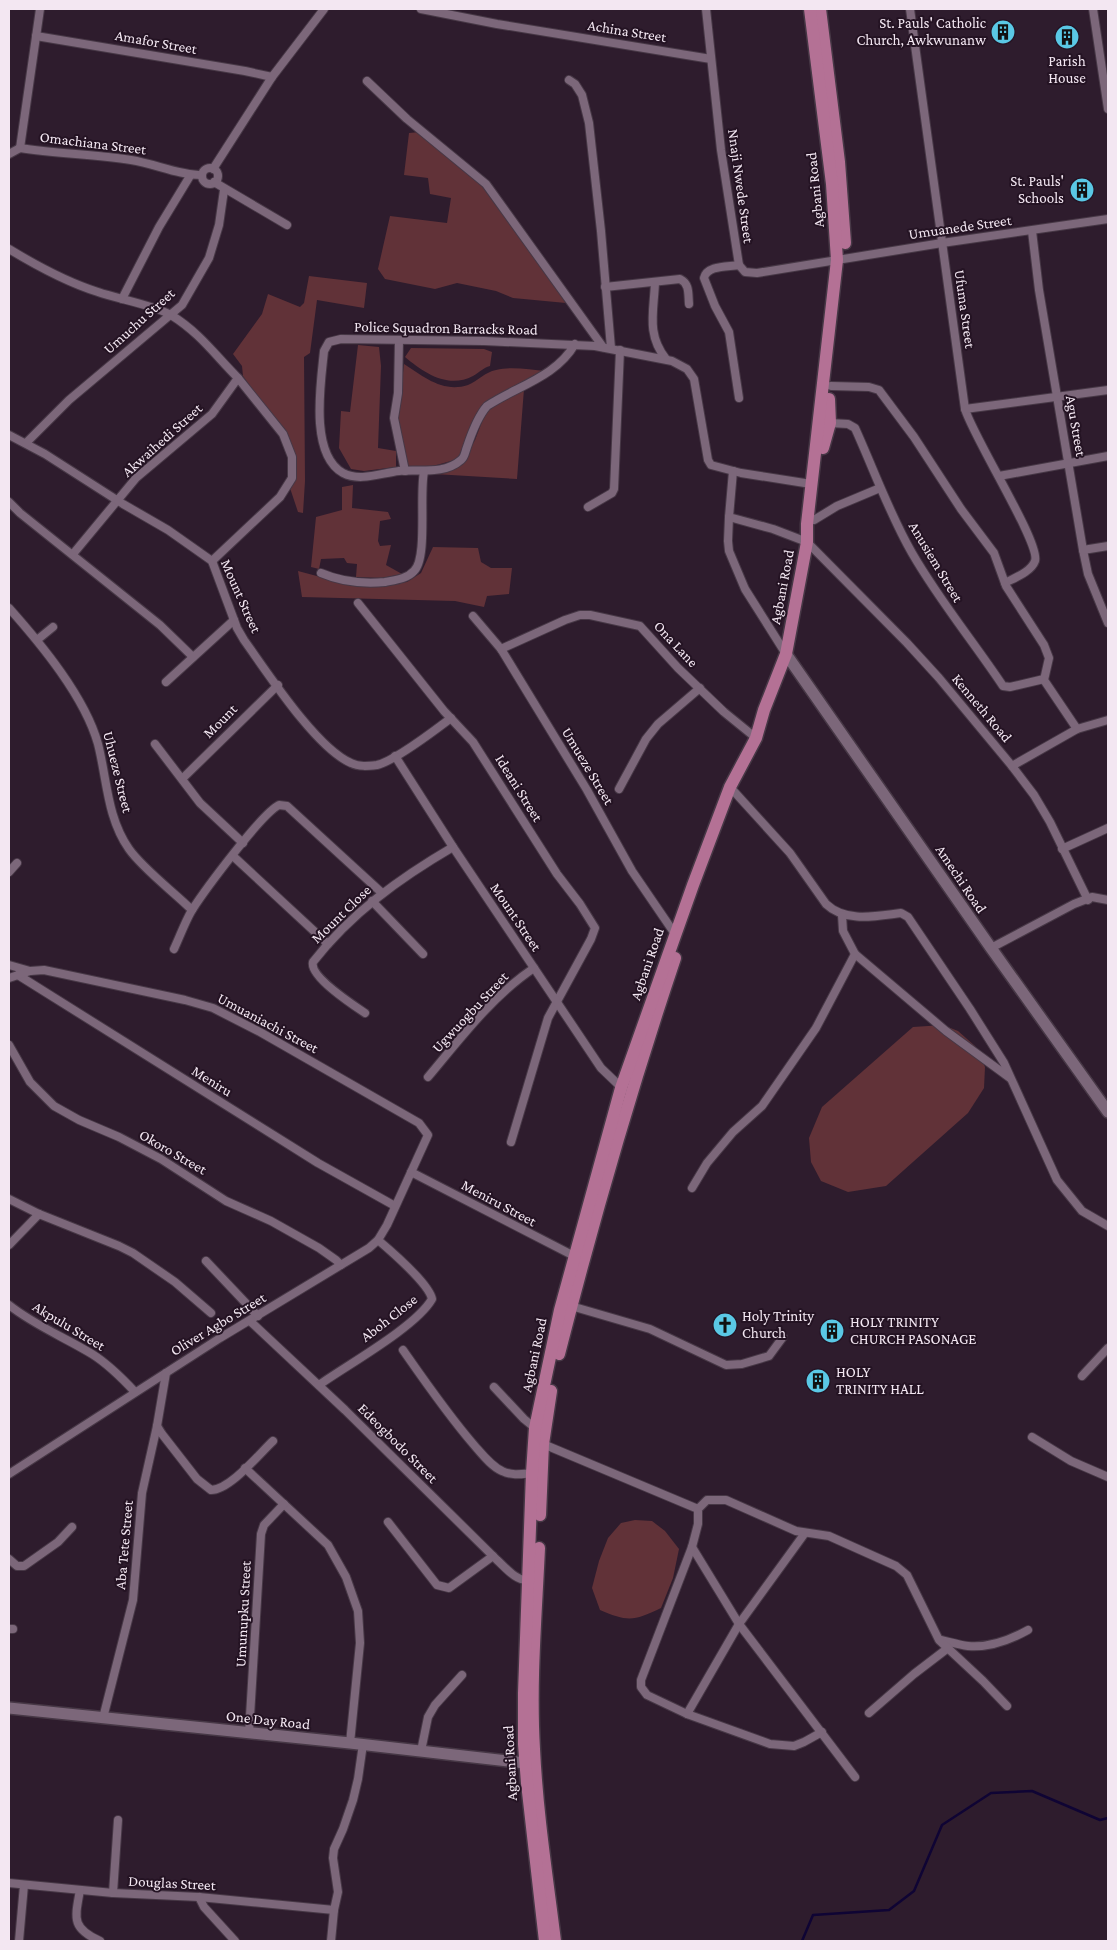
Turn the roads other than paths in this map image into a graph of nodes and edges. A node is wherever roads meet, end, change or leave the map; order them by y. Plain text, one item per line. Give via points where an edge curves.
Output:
1 (40, 9) edge
2 (324, 9) edge
3 (421, 9) edge
4 (706, 9) edge
5 (810, 9) edge
6 (820, 9) edge
7 (910, 9) edge
8 (1093, 9) edge
9 (36, 36) junction
10 (711, 59) junction
11 (272, 77) junction
12 (569, 80) dead end
13 (367, 81) dead end
14 (1108, 109) edge
15 (20, 148) junction
16 (9, 154) edge
17 (213, 169) junction
18 (202, 175) junction
19 (190, 176) junction
20 (214, 182) junction
21 (224, 190) junction
22 (1108, 219) edge
23 (287, 225) dead end
24 (1032, 230) junction
25 (942, 243) junction
26 (9, 249) edge
27 (842, 259) junction
28 (739, 265) junction
29 (655, 282) junction
30 (605, 287) junction
31 (122, 299) junction
32 (688, 304) dead end
33 (169, 314) junction
34 (399, 340) junction
35 (575, 344) junction
36 (607, 348) junction
37 (620, 350) junction
38 (666, 359) junction
39 (238, 378) junction
40 (831, 386) junction
41 (1108, 390) edge
42 (1057, 397) junction
43 (739, 398) dead end
44 (965, 409) junction
45 (830, 423) junction
46 (9, 435) edge
47 (26, 444) junction
48 (1108, 456) edge
49 (1069, 463) junction
50 (405, 471) junction
51 (733, 471) junction
52 (424, 472) junction
53 (999, 476) junction
54 (811, 484) junction
55 (880, 488) junction
56 (119, 501) junction
57 (9, 502) edge
58 (588, 507) dead end
59 (729, 517) junction
60 (814, 520) junction
61 (809, 544) junction
62 (1108, 546) edge
63 (1083, 550) junction
64 (73, 554) junction
65 (212, 560) junction
66 (321, 574) dead end
67 (1004, 583) junction
68 (358, 602) dead end
69 (9, 608) edge
70 (473, 616) dead end
71 (234, 620) junction
72 (1108, 623) edge
73 (53, 627) dead end
74 (37, 640) junction
75 (501, 649) junction
76 (193, 657) junction
77 (789, 658) junction
78 (1044, 679) junction
79 (166, 682) dead end
80 (278, 685) junction
81 (700, 688) junction
82 (451, 718) junction
83 (1108, 720) edge
84 (1077, 729) junction
85 (756, 738) junction
86 (155, 744) dead end
87 (395, 756) junction
88 (1012, 766) junction
89 (183, 778) junction
90 (619, 789) dead end
91 (734, 790) junction
92 (1108, 828) edge
93 (243, 843) junction
94 (453, 846) junction
95 (1062, 848) junction
96 (233, 856) junction
97 (17, 863) dead end
98 (9, 872) edge
99 (382, 893) junction
100 (1088, 900) junction
101 (1108, 900) edge
102 (372, 901) junction
103 (192, 910) junction
104 (842, 915) junction
105 (674, 934) junction
106 (328, 944) junction
107 (991, 948) junction
108 (174, 949) dead end
109 (423, 954) dead end
110 (855, 954) junction
111 (9, 965) edge
112 (534, 968) junction
113 (30, 971) junction
114 (18, 974) junction
115 (9, 978) edge
116 (557, 1003) junction
117 (364, 1013) dead end
118 (9, 1045) edge
119 (428, 1077) dead end
120 (1011, 1079) junction
121 (626, 1093) junction
122 (1108, 1112) edge
123 (511, 1142) dead end
124 (411, 1172) junction
125 (692, 1188) dead end
126 (9, 1199) edge
127 (395, 1206) junction
128 (39, 1214) junction
129 (1108, 1226) edge
130 (378, 1240) junction
131 (9, 1245) edge
132 (579, 1259) junction
133 (206, 1261) dead end
134 (341, 1265) junction
135 (9, 1305) edge
136 (571, 1306) junction
137 (211, 1313) dead end
138 (258, 1316) junction
139 (250, 1321) junction
140 (783, 1337) dead end
141 (1108, 1348) edge
142 (403, 1350) dead end
143 (166, 1373) junction
144 (1082, 1376) dead end
145 (319, 1385) junction
146 (494, 1387) dead end
147 (135, 1392) junction
148 (157, 1426) junction
149 (535, 1428) junction
150 (1032, 1437) dead end
151 (273, 1441) dead end
152 (543, 1444) junction
153 (246, 1468) junction
154 (532, 1473) junction
155 (9, 1474) edge
156 (1108, 1477) edge
157 (284, 1504) junction
158 (698, 1508) junction
159 (388, 1522) dead end
160 (72, 1526) dead end
161 (805, 1534) junction
162 (692, 1547) junction
163 (493, 1556) junction
164 (9, 1559) edge
165 (528, 1580) junction
166 (739, 1624) junction
167 (1028, 1630) dead end
168 (939, 1640) junction
169 (948, 1648) junction
170 (462, 1676) dead end
171 (1007, 1706) dead end
172 (9, 1708) edge
173 (869, 1713) dead end
174 (688, 1714) junction
175 (103, 1718) junction
176 (822, 1732) junction
177 (248, 1733) junction
178 (350, 1742) junction
179 (364, 1744) junction
180 (421, 1751) junction
181 (530, 1764) junction
182 (855, 1777) dead end
183 (118, 1820) dead end
184 (9, 1883) edge
185 (24, 1885) junction
186 (80, 1890) junction
187 (113, 1893) junction
188 (199, 1898) junction
189 (334, 1910) junction
190 (20, 1941) edge
191 (100, 1941) edge
192 (235, 1941) edge
193 (331, 1941) edge
194 (545, 1941) edge
195 (555, 1941) edge

1 - 9 street
2 - 11 street
3 - 10 street, Achina Street
4 - 10 street, Nnaji Nwede Street
5 - 27 main road, Agbani Road
6 - 27 main road, Agbani Road via 840,171
7 - 25 street, Ufuma Street
8 - 14 street
9 - 11 street, Amafor Street
9 - 15 street
10 - 28 street, Nnaji Nwede Street
11 - 17 street
12 - 30 street via 578,89 586,110
13 - 36 street via 486,184
15 - 16 street
15 - 19 street, Omachiana Street via 130,160
17 - 18 street via 206,169
17 - 20 street via 218,175
18 - 19 street, Omachiana Street
18 - 20 street via 205,182
19 - 31 street
20 - 21 street
21 - 23 street
21 - 33 street, Umuchu Street via 209,258 182,305
22 - 24 street, Umuanede Street
24 - 25 street, Umuanede Street
24 - 42 street, Agu Street
25 - 27 street, Umuanede Street
25 - 44 street, Ufuma Street
26 - 31 street via 80,286
27 - 28 street, Nnaji Nwede Street via 757,273 745,272
27 - 40 main road, Agbani Road
27 - 54 main road, Agbani Road
28 - 43 street via 711,269 704,278 729,332
29 - 30 street
29 - 32 street via 682,280 688,287
29 - 38 street via 653,328 657,346
30 - 36 street
31 - 33 street
33 - 39 street via 192,329
33 - 47 street, Umuchu Street via 69,400
34 - 35 street, Police Squadron Barracks Road
34 - 50 street via 394,426
34 - 50 street, Police Squadron Barracks Road via 341,339 329,342 324,351 319,422 328,455 343,473 368,477
35 - 36 street
35 - 52 street, Police Squadron Barracks Road via 555,369 487,406 463,459 454,465
36 - 37 street
37 - 38 street
37 - 58 street via 614,489
38 - 51 street via 683,366 694,380 709,463
39 - 56 street, Akwaihedi Street via 212,414 136,478
39 - 65 street via 282,434 292,456 292,478 280,497
40 - 45 main road, Agbani Road
40 - 67 street via 869,387 881,392 994,553
41 - 42 street
42 - 44 street
42 - 49 street, Agu Street
44 - 53 street, Ufuma Street
45 - 55 street, Anusiem Street via 848,424 855,428
45 - 60 main road, Agbani Road via 824,441
46 - 47 street, Mount Street
47 - 56 street, Mount Street
48 - 49 street
49 - 53 street
49 - 63 street, Agu Street
50 - 52 street, Police Squadron Barracks Road
51 - 54 street
51 - 59 street
52 - 66 street via 420,557 414,572 396,580 369,583 333,579
53 - 67 street, Ufuma Street via 1036,554 1029,569
54 - 61 main road, Agbani Road via 807,524
55 - 60 street
55 - 78 street, Anusiem Street via 911,552 1003,686
56 - 64 street, Akwaihedi Street
56 - 65 street, Mount Street
57 - 64 street
59 - 61 street via 773,529
59 - 77 street via 729,551 745,588
60 - 61 main road, Agbani Road
61 - 77 main road, Agbani Road via 801,614
61 - 88 street, Kenneth Road via 907,643
62 - 63 street
63 - 72 street, Agu Street via 1088,574
64 - 76 street via 160,625
65 - 71 street, Mount Street
67 - 78 street via 1044,645 1049,658
68 - 82 street, Ideani Street
69 - 74 street, Uhueze Street
70 - 75 street, Umueze Street
71 - 76 street
71 - 80 street, Mount Street via 252,652
73 - 74 street
74 - 103 street, Uhueze Street via 89,720 98,744 111,810 128,848
75 - 81 street, Ona Lane via 573,617 590,615 621,621 642,628
75 - 105 street, Umueze Street via 632,871
76 - 79 street
77 - 85 main road, Agbani Road via 764,710
77 - 91 main road, Agbani Road
77 - 107 main road, Amechi Road
78 - 84 street
80 - 87 street, Mount Street via 309,727 346,761 370,766
80 - 89 street, Mount
81 - 85 street, Ona Lane
81 - 90 street via 658,724 646,739
82 - 87 street, Mount Street
82 - 116 street, Ideani Street via 473,742 595,928
83 - 84 street
84 - 88 street
85 - 91 main road, Agbani Road
86 - 89 street
87 - 94 street, Mount Street
88 - 95 street, Kenneth Road via 1034,795
89 - 93 street via 200,803
91 - 104 street via 790,853 826,904
91 - 105 main road, Agbani Road
91 - 121 main road, Agbani Road
92 - 95 street
93 - 96 street
93 - 99 street via 276,807 283,804
94 - 99 street, Mount Close
94 - 112 street, Mount Street
95 - 100 street, Kenneth Road
96 - 103 street
96 - 106 street
97 - 98 street
99 - 102 street, Mount Close
100 - 101 street via 1092,897
100 - 107 street via 1070,906
102 - 106 street, Mount Close
102 - 109 street
103 - 108 street
104 - 110 street via 843,931
104 - 120 street via 901,914 908,917 970,1009
105 - 121 main road, Agbani Road
106 - 117 street, Mount Close via 313,962 313,968 332,989
107 - 122 main road, Amechi Road
110 - 120 street via 946,1031
110 - 125 street via 816,1028 762,1106 733,1132 707,1163
111 - 113 street
112 - 116 street, Mount Street
112 - 119 street, Ugwuogbu Street via 508,988
113 - 114 street, Umuaniachi Street
113 - 124 street, Umuaniachi Street via 52,972 185,1000 230,1016 419,1123 427,1139
114 - 115 street, Umuaniachi Street
114 - 127 street, Meniru via 318,1163
116 - 121 street, Mount Street via 601,1068
116 - 123 street via 540,1041
118 - 134 street, Okoro Street via 30,1082 54,1106 161,1159 226,1201 320,1248
120 - 129 street via 1057,1180 1082,1211
121 - 132 main road, Agbani Road
124 - 127 street, Oliver Agbo Street
124 - 132 street, Meniru Street
126 - 128 street
127 - 130 street, Oliver Agbo Street
128 - 131 street
128 - 137 street via 133,1253 175,1282
130 - 134 street, Oliver Agbo Street
130 - 145 street, Aboh Close via 421,1282 432,1300 405,1326
132 - 136 main road, Agbani Road
132 - 149 main road, Agbani Road via 560,1310
133 - 138 street
134 - 138 street, Oliver Agbo Street
135 - 147 street, Akpulu Street via 93,1354
136 - 140 street via 650,1329 726,1366 769,1356
136 - 152 main road, Agbani Road via 554,1377
138 - 139 street, Oliver Agbo Street
139 - 143 street, Oliver Agbo Street
139 - 145 street, Edeogbodo Street
141 - 144 street
142 - 154 street via 451,1419 488,1461 506,1473
143 - 147 street, Oliver Agbo Street
143 - 148 street, Aba Tete Street
145 - 163 street, Edeogbodo Street
146 - 149 street
147 - 155 street, Oliver Agbo Street
148 - 153 street via 206,1488 220,1489
148 - 175 street, Aba Tete Street via 142,1493 133,1600
149 - 154 main road, Agbani Road
150 - 156 street via 1071,1461
151 - 153 street
152 - 158 street
152 - 181 main road, Agbani Road
153 - 157 street
154 - 165 main road, Agbani Road
157 - 177 street, Umunupku Street via 261,1534
157 - 178 street via 328,1545 346,1577 358,1611 360,1643
158 - 161 street via 707,1500 726,1500
158 - 162 street
159 - 163 street via 444,1588 449,1588
160 - 164 street via 58,1542 24,1566 17,1566
161 - 166 street
161 - 168 street via 829,1536 896,1566 907,1575
162 - 166 street
162 - 174 street via 640,1684 647,1695
163 - 165 street, Edeogbodo Street via 517,1577
165 - 181 main road, Agbani Road via 524,1693
166 - 174 street
166 - 176 street
167 - 168 street via 1010,1640 985,1645 969,1646
168 - 169 street
169 - 171 street
169 - 173 street
170 - 180 street via 428,1717
172 - 175 main road, One Day Road
174 - 176 street via 781,1746 794,1746
175 - 177 main road, One Day Road
176 - 182 street
177 - 178 main road, One Day Road
178 - 179 main road, One Day Road
179 - 180 main road, One Day Road
179 - 189 street via 353,1800 334,1849 338,1892
180 - 181 main road, One Day Road
181 - 194 main road, Agbani Road
181 - 195 main road, Agbani Road via 538,1801
183 - 187 street
184 - 185 street, Douglas Street
185 - 186 street, Douglas Street
185 - 190 street
186 - 187 street, Douglas Street
186 - 191 street via 75,1919 78,1925
187 - 188 street, Douglas Street
188 - 189 street, Douglas Street
188 - 192 street
189 - 193 street

